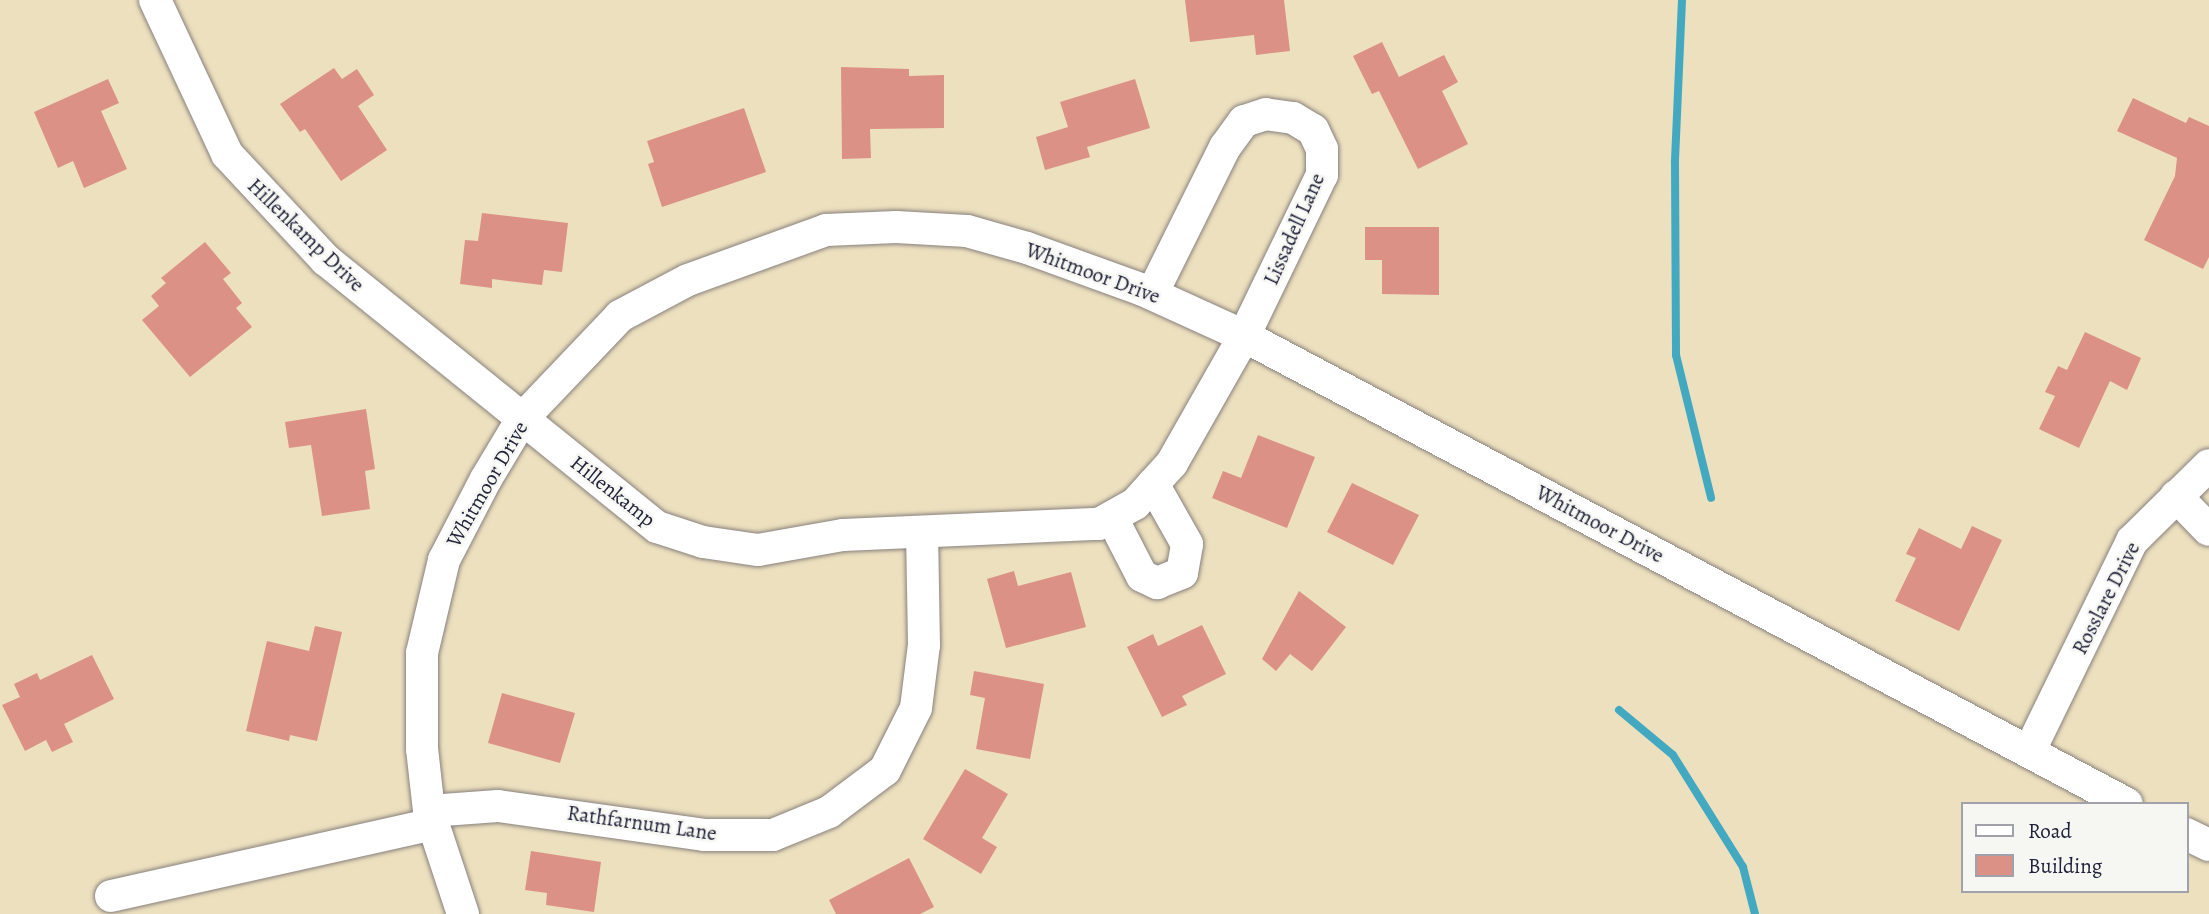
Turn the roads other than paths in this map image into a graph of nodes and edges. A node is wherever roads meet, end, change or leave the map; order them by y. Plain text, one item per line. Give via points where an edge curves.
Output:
1 (155, 0) edge
2 (1153, 294) junction
3 (1244, 336) junction
4 (522, 419) junction
5 (2209, 465) edge
6 (1153, 484) junction
7 (2176, 496) junction
8 (1112, 518) junction
9 (2209, 530) edge
10 (922, 531) junction
11 (2031, 750) junction
12 (2123, 802) edge
13 (431, 817) junction
14 (2188, 835) edge
15 (2209, 845) edge
16 (111, 896) dead end
17 (463, 914) edge

1 - 4 street, Hillenkamp Drive via 227,154 254,186 326,260
2 - 3 street, Whitmoor Drive
2 - 3 street, Lissadell Lane via 1225,147 1244,121 1266,114 1293,118 1312,130 1322,149 1322,175
2 - 4 street, Whitmoor Drive via 967,231 826,230 688,279 620,316
3 - 6 street, Lissadell Lane via 1172,463
3 - 11 street, Whitmoor Drive
4 - 10 street, Hillenkamp via 657,527 703,542 758,550 843,535
4 - 13 street, Whitmoor Drive via 444,560 430,606 422,653 422,749
5 - 7 street, Rosslare Drive
6 - 8 street, Lissadell Lane via 1135,504
6 - 8 street via 1187,544 1182,573 1157,583 1142,576
7 - 9 street
7 - 11 street, Rosslare Drive via 2132,541
8 - 10 street, Lissadell Lane via 1099,524
10 - 13 street, Rathfarnum Lane via 924,645 916,708 885,770 829,812 773,835 704,835 584,814 498,806
11 - 12 street, Whitmoor Drive
13 - 16 street, Rathfarnum Lane
13 - 17 street, Whitmoor Drive
14 - 15 street

